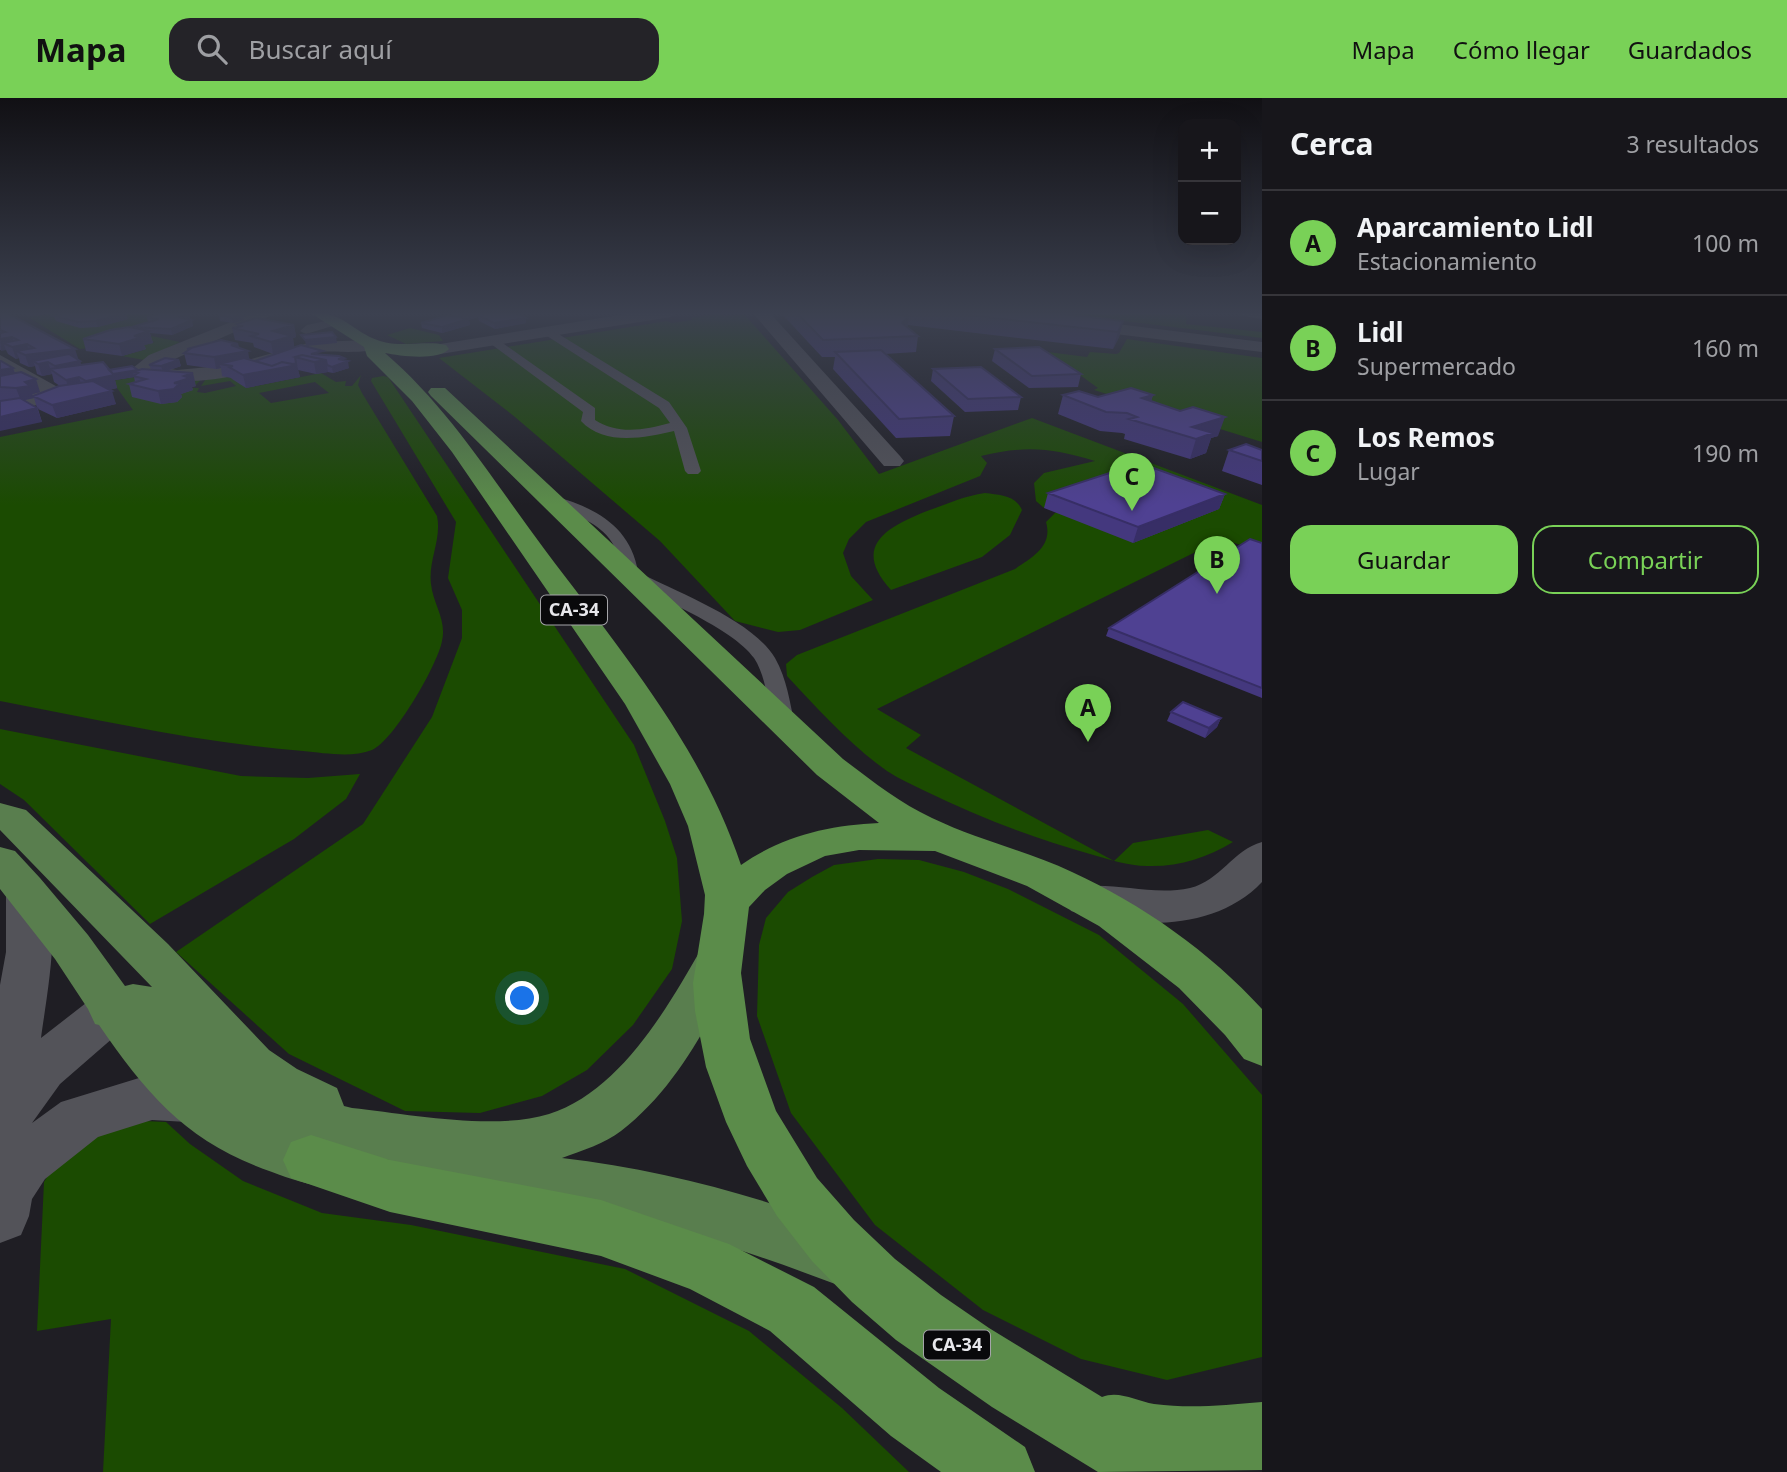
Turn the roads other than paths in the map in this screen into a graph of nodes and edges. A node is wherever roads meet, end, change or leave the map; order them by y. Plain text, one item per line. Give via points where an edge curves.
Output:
1 (24, 376) edge
2 (398, 376) edge
3 (421, 376) edge
4 (542, 376) edge
5 (618, 376) edge
6 (817, 376) edge
7 (0, 409) edge
8 (678, 425) junction
9 (892, 461) dead end
10 (693, 471) dead end
11 (0, 816) edge
12 (958, 844) junction
13 (1262, 856) edge
14 (14, 877) edge
15 (1087, 900) junction
16 (727, 904) junction
17 (718, 961) junction
18 (112, 1010) junction
19 (1262, 1045) edge
20 (187, 1099) junction
21 (2, 1133) edge
22 (395, 1135) junction
23 (311, 1160) junction
24 (1, 1207) edge
25 (851, 1261) junction
26 (1073, 1417) junction
27 (1262, 1436) edge
28 (1000, 1472) edge
29 (1164, 1472) edge

1 - 7 street via 56,394
2 - 16 highway, CA-34 via 424,401 670,745 710,829
3 - 12 highway via 830,767 881,806
4 - 8 lane via 590,411 588,421 593,425 629,434
5 - 8 lane via 664,405
6 - 9 street
8 - 10 lane
11 - 22 main road via 12,819 152,956 251,1065 278,1085
12 - 15 highway via 1027,869
12 - 16 highway via 892,835 827,843 784,856 753,877
13 - 15 street via 1226,889 1194,902 1137,907
14 - 18 main road
14 - 21 street via 29,952
15 - 19 highway via 1137,930 1215,992
16 - 17 highway, CA-34
17 - 22 main road via 683,1025 644,1076 601,1116 554,1137 519,1144 461,1144
17 - 25 highway, CA-34 via 721,1030 756,1126 797,1196
18 - 20 main road
18 - 21 street via 49,1061 21,1091
18 - 22 main road via 133,1003 152,1008 238,1096 322,1126
20 - 23 main road via 266,1148
20 - 24 street via 152,1097 80,1119 25,1161
23 - 25 main road via 595,1189 726,1217
23 - 28 highway via 390,1186 601,1228 707,1265 792,1309 915,1412
25 - 26 highway, CA-34 via 939,1333
26 - 27 highway, CA-34 via 1187,1443
26 - 29 highway, CA-34

